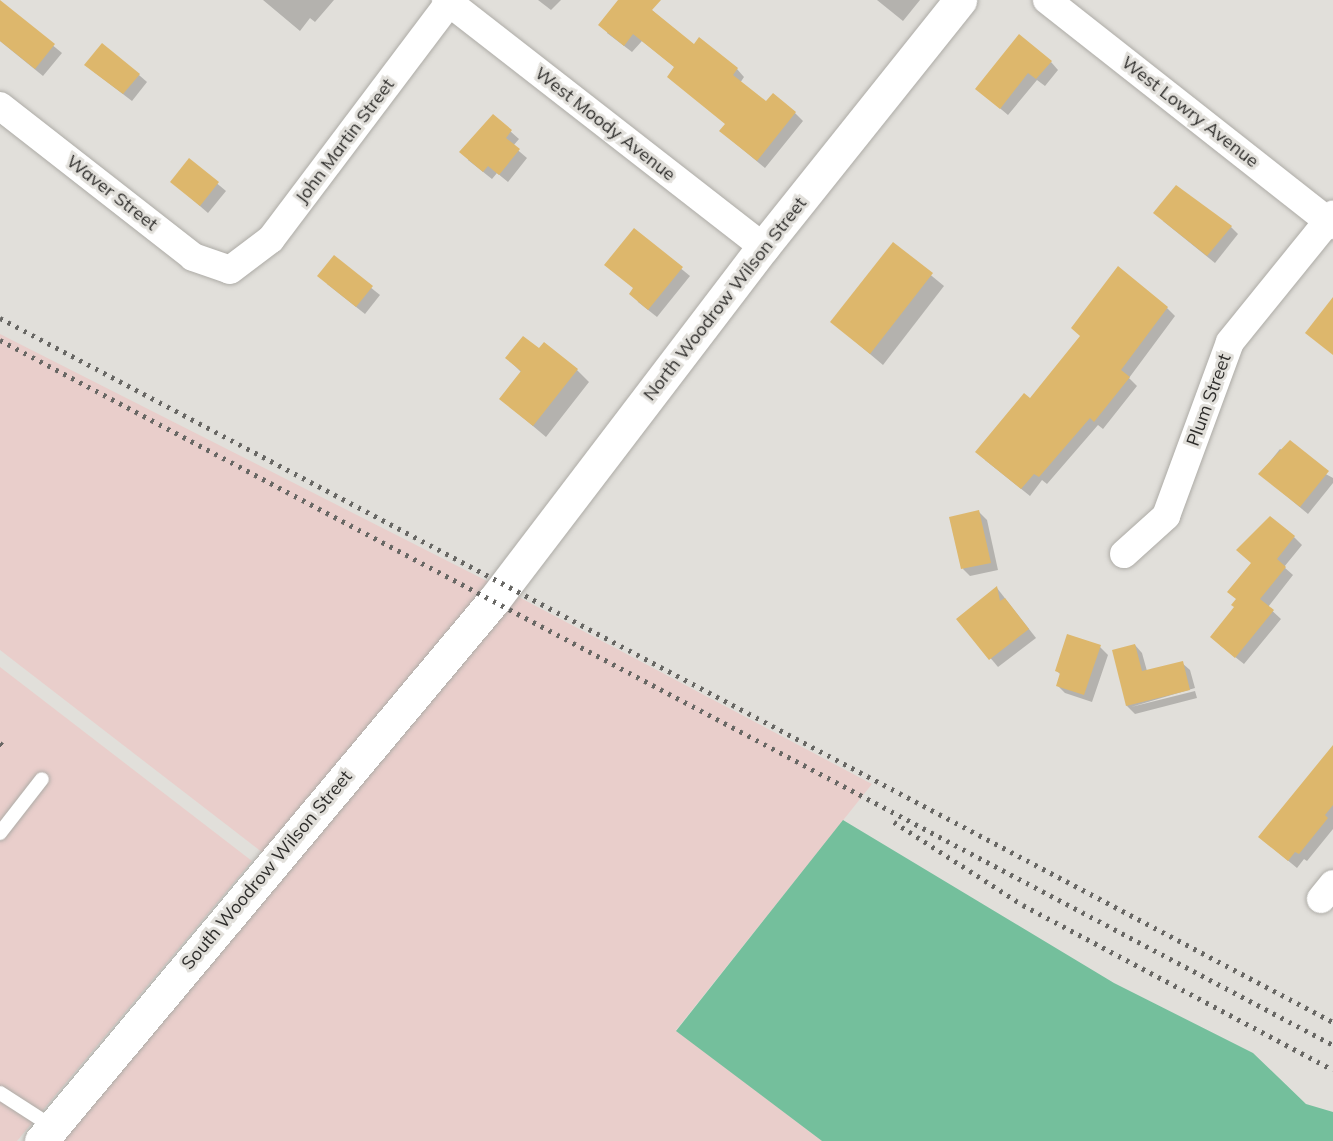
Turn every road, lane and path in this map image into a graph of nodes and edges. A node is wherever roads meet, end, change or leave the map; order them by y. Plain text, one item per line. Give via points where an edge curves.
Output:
1 (960, 0) edge
2 (1047, 0) edge
3 (449, 1) edge
4 (0, 106) edge
5 (1332, 220) edge
6 (763, 247) junction
7 (230, 270) joint
8 (1124, 554) dead end
9 (494, 600) joint
10 (42, 779) dead end
11 (0, 833) edge
12 (0, 1093) edge
13 (47, 1134) edge

1 - 6 street, North Woodrow Wilson Street
2 - 5 street, West Lowry Avenue
3 - 6 street, West Moody Avenue
3 - 7 street, John Martin Street via 271,239
4 - 7 street, Waver Street via 193,257
5 - 8 street, Plum Street via 1230,342 1166,516
6 - 9 street, North Woodrow Wilson Street
9 - 13 street, South Woodrow Wilson Street
10 - 11 lane
12 - 13 lane

